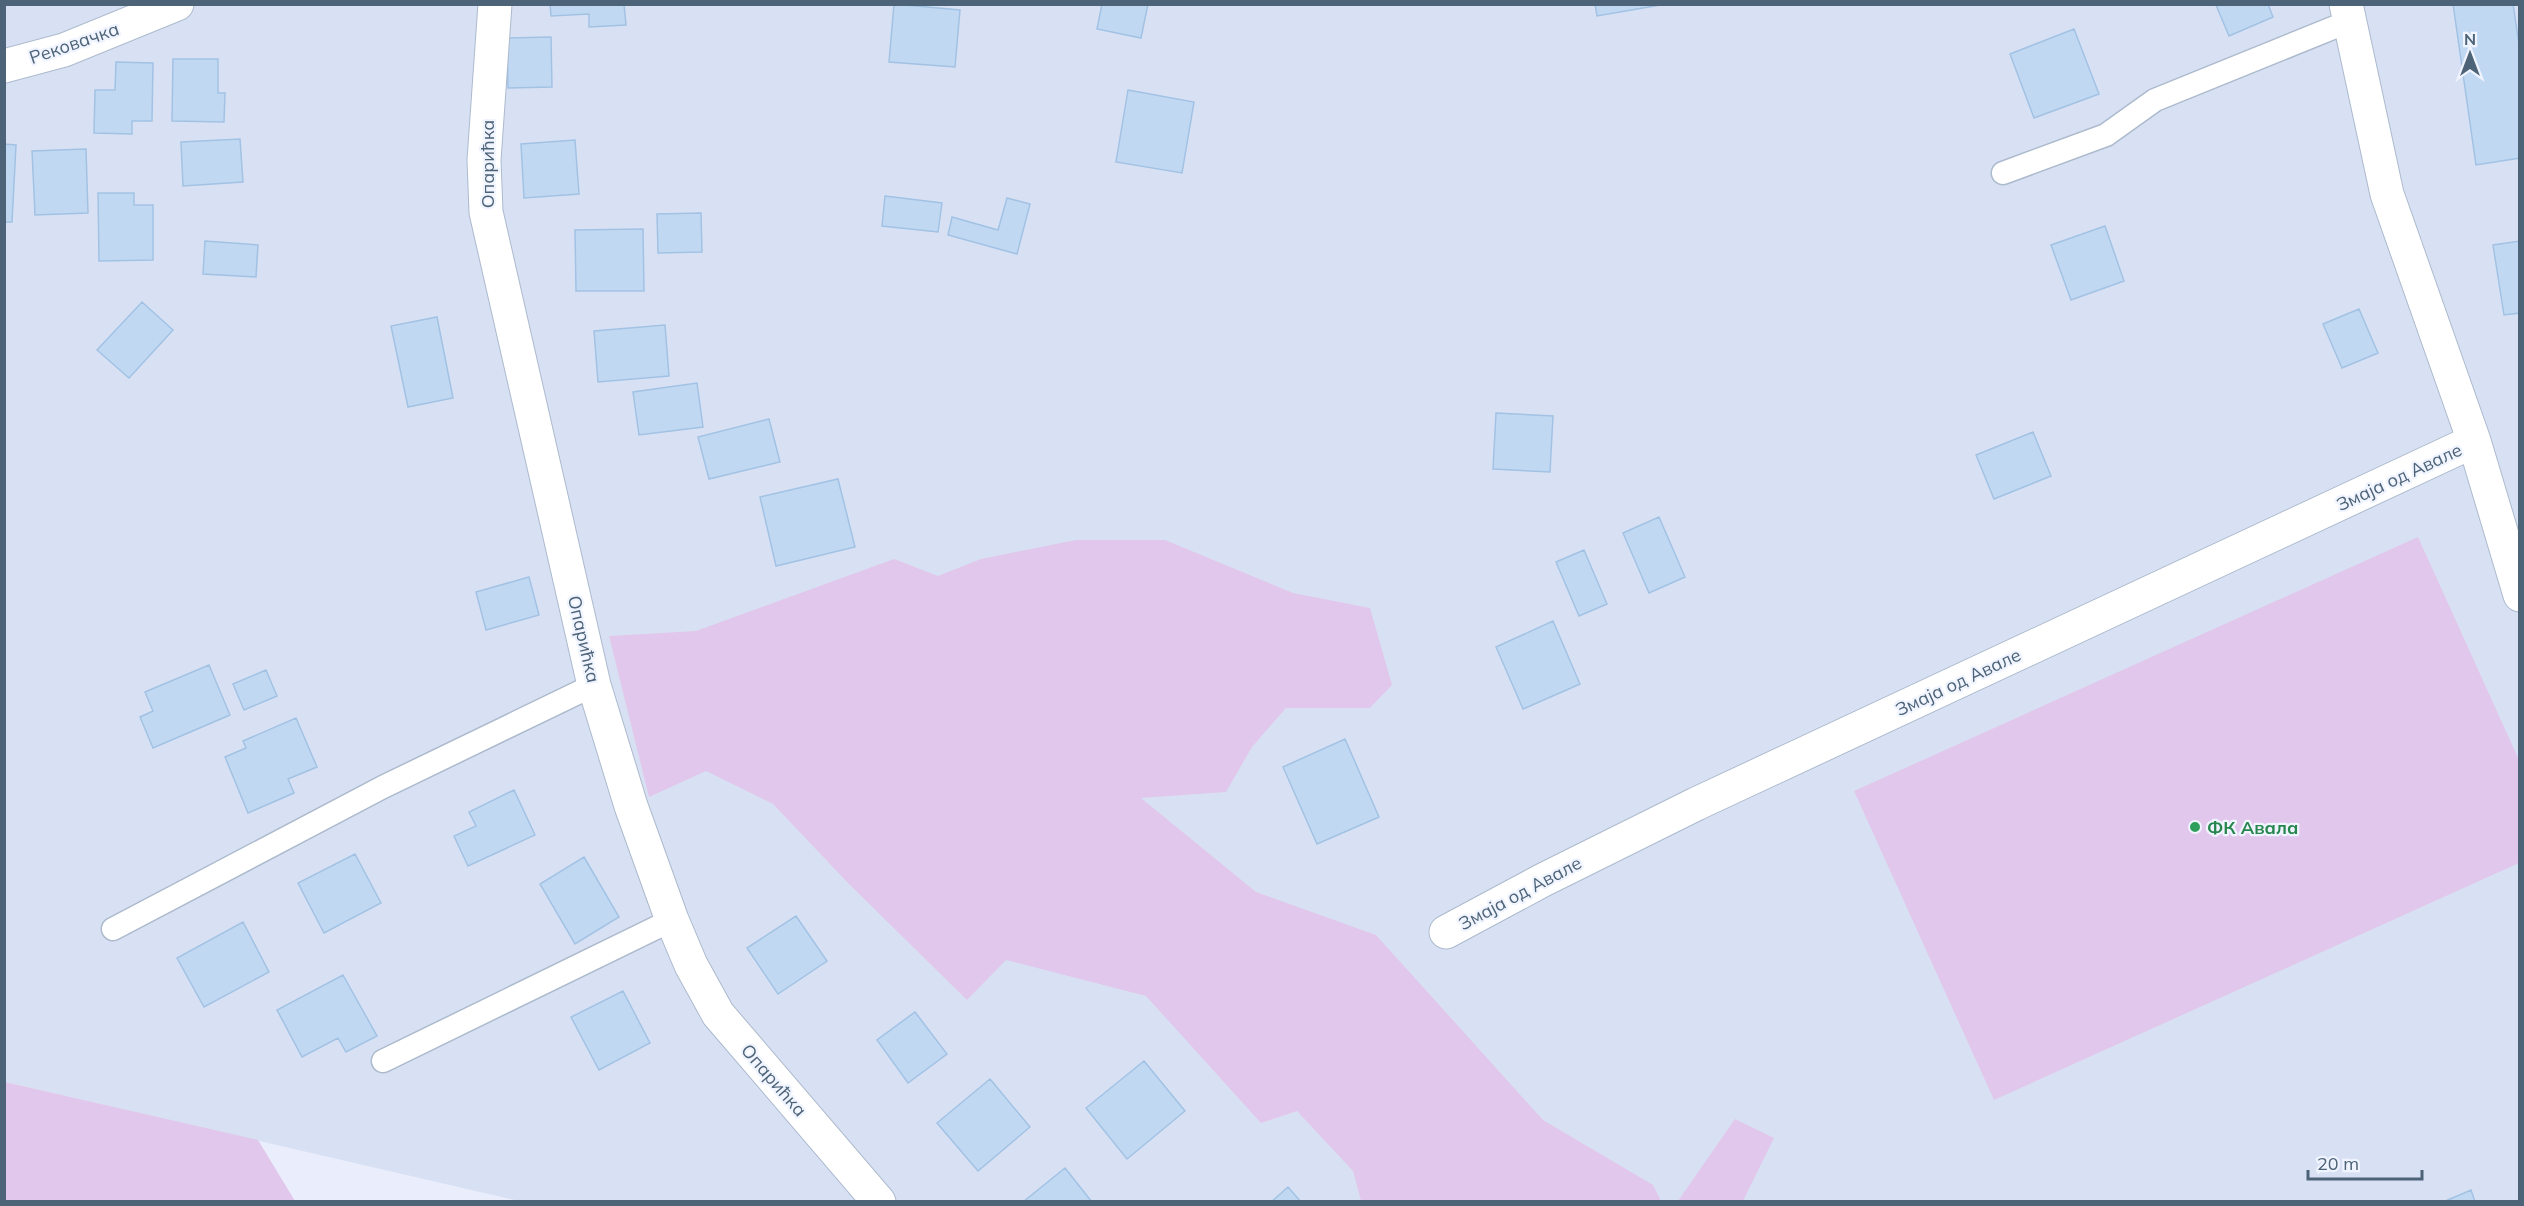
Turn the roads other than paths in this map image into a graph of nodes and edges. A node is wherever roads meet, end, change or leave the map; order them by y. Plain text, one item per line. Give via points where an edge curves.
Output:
1 (177, 4) edge
2 (495, 4) edge
3 (2348, 13) edge
4 (4, 66) edge
5 (2003, 173) dead end
6 (2474, 441) junction
7 (2520, 595) edge
8 (594, 685) junction
9 (672, 920) junction
10 (113, 929) dead end
11 (1446, 932) dead end
12 (383, 1061) dead end
13 (879, 1202) edge

1 - 4 street, Рековачка via 64,50
2 - 8 street, Опарићка via 484,160 486,212
3 - 5 lane via 2155,100 2106,135
3 - 6 street, Змаја од Авале via 2387,194
6 - 7 street, Змаја од Авале
6 - 11 street, Змаја од Авале via 1696,804
8 - 9 street, Опарићка via 631,806
8 - 10 lane via 383,787
9 - 12 lane
9 - 13 street, Опарићка via 718,1014

